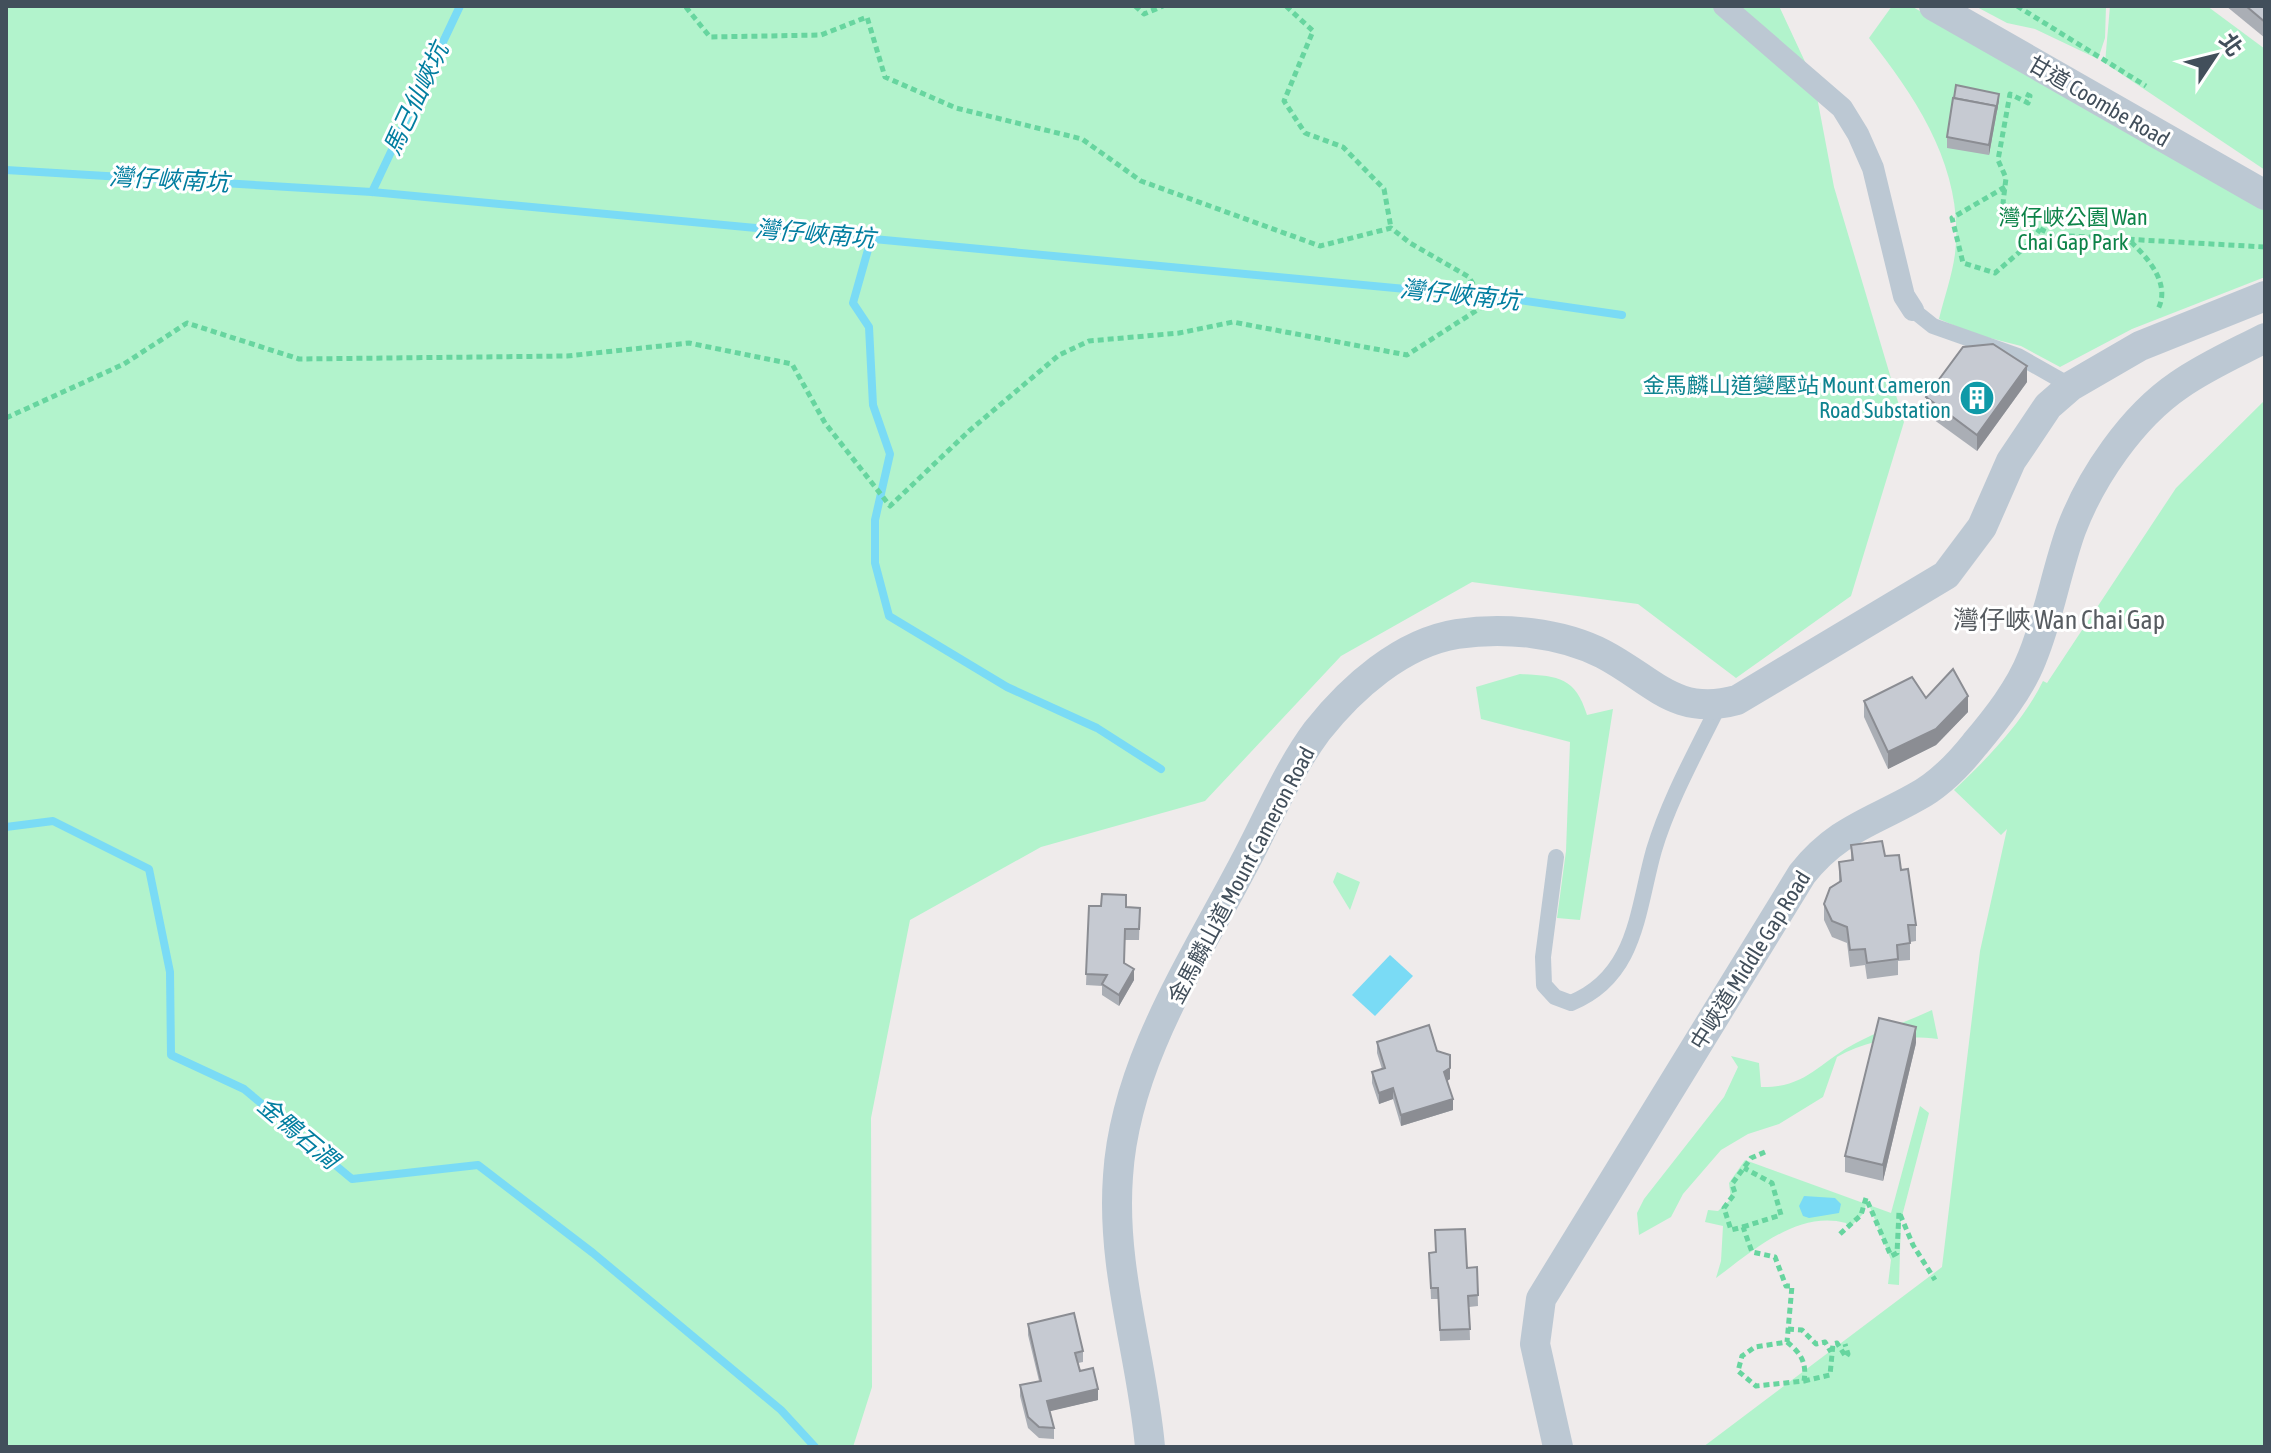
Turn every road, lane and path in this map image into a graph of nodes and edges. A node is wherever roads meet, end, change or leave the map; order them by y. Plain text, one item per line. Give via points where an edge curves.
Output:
1 (685, 6) edge
2 (1135, 6) edge
3 (1163, 6) edge
4 (1286, 6) edge
5 (1724, 6) edge
6 (1934, 6) edge
7 (2017, 6) edge
8 (2024, 83) dead end
9 (2012, 86) dead end
10 (2146, 86) dead end
11 (2034, 88) dead end
12 (2005, 187) junction
13 (2265, 195) edge
14 (1391, 228) junction
15 (2040, 229) junction
16 (2131, 241) junction
17 (2265, 247) edge
18 (2265, 296) edge
19 (1913, 310) joint
20 (2265, 338) edge
21 (2140, 346) junction
22 (2071, 386) junction
23 (6, 418) edge
24 (1719, 705) junction
25 (1556, 857) dead end
26 (1765, 1152) dead end
27 (1744, 1168) junction
28 (1743, 1227) junction
29 (1840, 1234) dead end
30 (1935, 1280) dead end
31 (1788, 1329) junction
32 (1787, 1342) junction
33 (1845, 1344) dead end
34 (1832, 1352) junction
35 (1804, 1381) junction
36 (1150, 1447) edge
37 (1558, 1447) edge

1 - 14 path via 710,37 821,35 867,17 885,77 956,108 1082,139 1141,181 1320,246
2 - 3 path via 1144,14
4 - 14 path via 1313,31 1284,101 1305,133 1343,147 1384,189
5 - 19 street via 1842,108 1873,168 1904,296
6 - 13 street, 甘道 Coombe Road
7 - 10 path
8 - 11 path
9 - 12 path via 2030,96 2028,103 2010,94 1998,160
12 - 15 path via 2003,203 2015,217
12 - 15 path via 1952,218 1963,263 1995,273
14 - 23 path via 1469,277 1485,305 1407,355 1233,322 1089,341 1059,355 890,506 825,423 792,364 689,343 567,356 299,359 187,323 124,364
15 - 16 path via 2053,235
16 - 17 path
16 - 21 path via 2150,260 2162,302
18 - 21 street, 金馬麟山道 Mount Cameron Road
19 - 22 lane via 1933,326 2018,356
20 - 37 street, 中峽道 Middle Gap Road via 2176,387 2113,455 2072,529 2033,658 1975,745 1918,797 1851,828 1821,850 1802,874 1541,1299 1535,1344
21 - 22 street, 金馬麟山道 Mount Cameron Road
22 - 24 street, 金馬麟山道 Mount Cameron Road via 2048,406 2011,461 1982,527 1946,575 1762,689
24 - 25 lane via 1655,850 1632,942 1607,982 1571,1003 1544,985
24 - 36 street, 金馬麟山道 Mount Cameron Road via 1678,701 1603,655 1563,639 1484,631 1453,635 1392,661 1363,682 1316,733 1145,1058 1122,1144 1117,1242
26 - 27 path
27 - 28 path via 1724,1208 1731,1230
27 - 28 path via 1772,1183 1781,1215
28 - 31 path via 1752,1252 1775,1257 1786,1286 1792,1286
29 - 30 path via 1861,1215 1866,1198 1891,1256 1897,1253 1899,1212
31 - 32 path
31 - 34 path via 1802,1330 1816,1344 1825,1342
32 - 35 path via 1800,1354
32 - 35 path via 1755,1347 1742,1356 1738,1371 1756,1386
33 - 34 path via 1846,1357 1837,1343
34 - 35 path via 1830,1375

